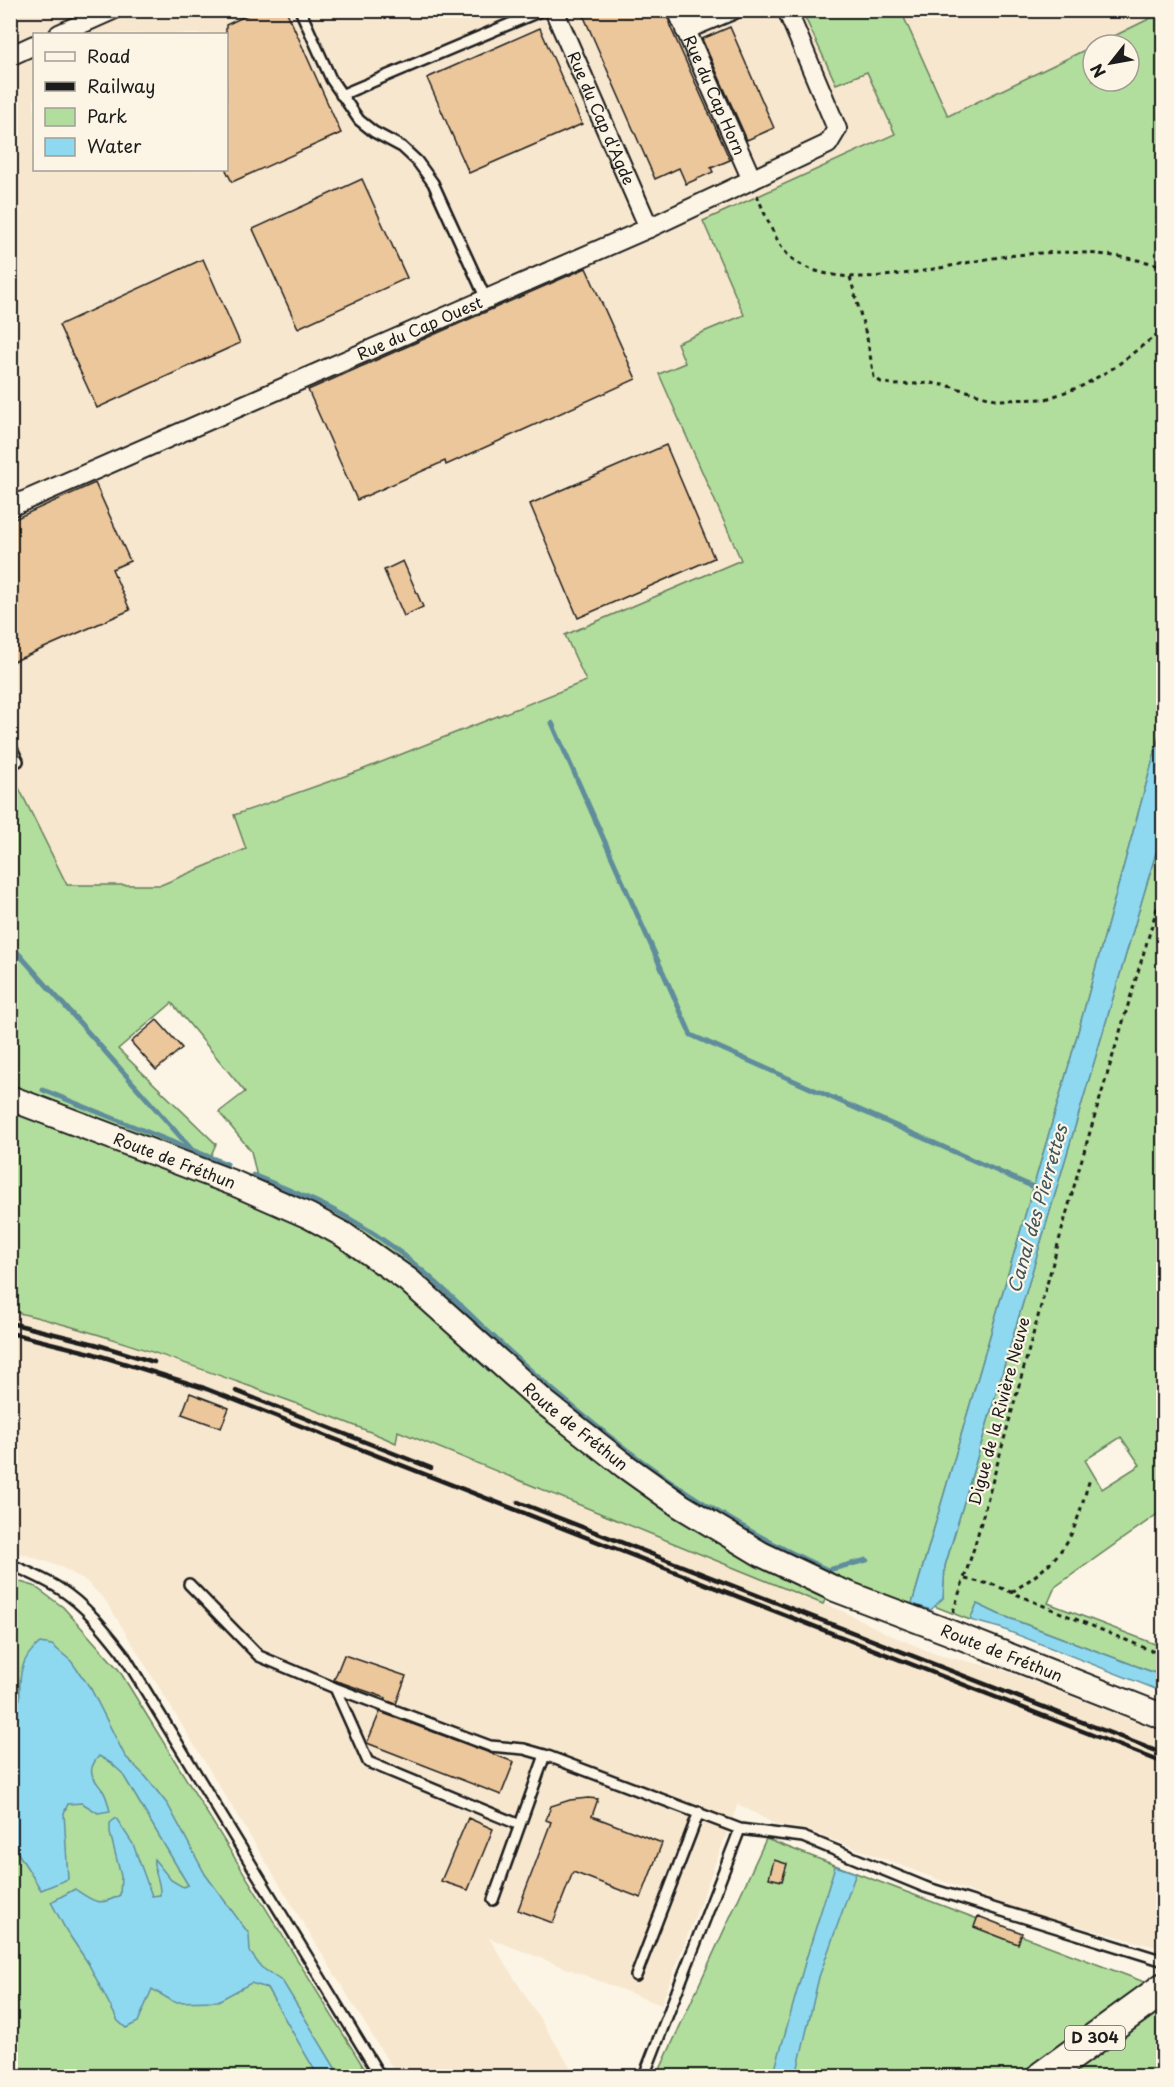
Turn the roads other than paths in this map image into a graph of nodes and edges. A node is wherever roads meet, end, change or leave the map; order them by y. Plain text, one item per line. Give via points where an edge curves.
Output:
1 (113, 10) edge
2 (300, 10) edge
3 (543, 10) edge
4 (554, 10) edge
5 (676, 10) edge
6 (733, 10) edge
7 (787, 10) edge
8 (685, 30) junction
9 (61, 33) edge
10 (33, 45) edge
11 (10, 56) edge
12 (341, 95) junction
13 (752, 180) junction
14 (649, 228) junction
15 (486, 299) junction
16 (10, 507) edge
17 (10, 745) edge
18 (18, 761) dead end
19 (10, 1098) edge
20 (10, 1564) edge
21 (189, 1584) dead end
22 (335, 1688) junction
23 (1164, 1718) edge
24 (545, 1755) junction
25 (699, 1812) junction
26 (520, 1825) junction
27 (740, 1829) junction
28 (493, 1900) dead end
29 (1164, 1961) edge
30 (636, 1976) dead end
31 (1155, 1994) edge
32 (380, 2076) edge
33 (644, 2076) edge
34 (1043, 2076) edge

1 - 9 street
2 - 12 lane
3 - 12 lane
4 - 14 street, Rue du Cap d'Agde
5 - 8 street, Rue du Cap Horn
6 - 8 street
7 - 13 street, Rue du Cap Ouest via 837,129 828,144
8 - 13 street, Rue du Cap Horn
10 - 11 street
12 - 15 lane via 359,120 402,147 433,183
13 - 14 street, Rue du Cap Ouest
14 - 15 street, Rue du Cap Ouest
15 - 16 street, Rue du Cap Ouest
17 - 18 lane
19 - 23 street, Route de Fréthun via 236,1184 344,1235 408,1280 545,1403 661,1493 770,1559 835,1589
20 - 32 lane via 69,1596 94,1618 122,1652
21 - 22 lane via 259,1656
22 - 24 lane via 490,1746
22 - 26 lane via 368,1762
24 - 25 lane
24 - 26 lane
25 - 27 lane
25 - 30 lane
26 - 28 lane
27 - 29 lane via 803,1837 925,1887
27 - 33 lane
31 - 34 main road, D 304

